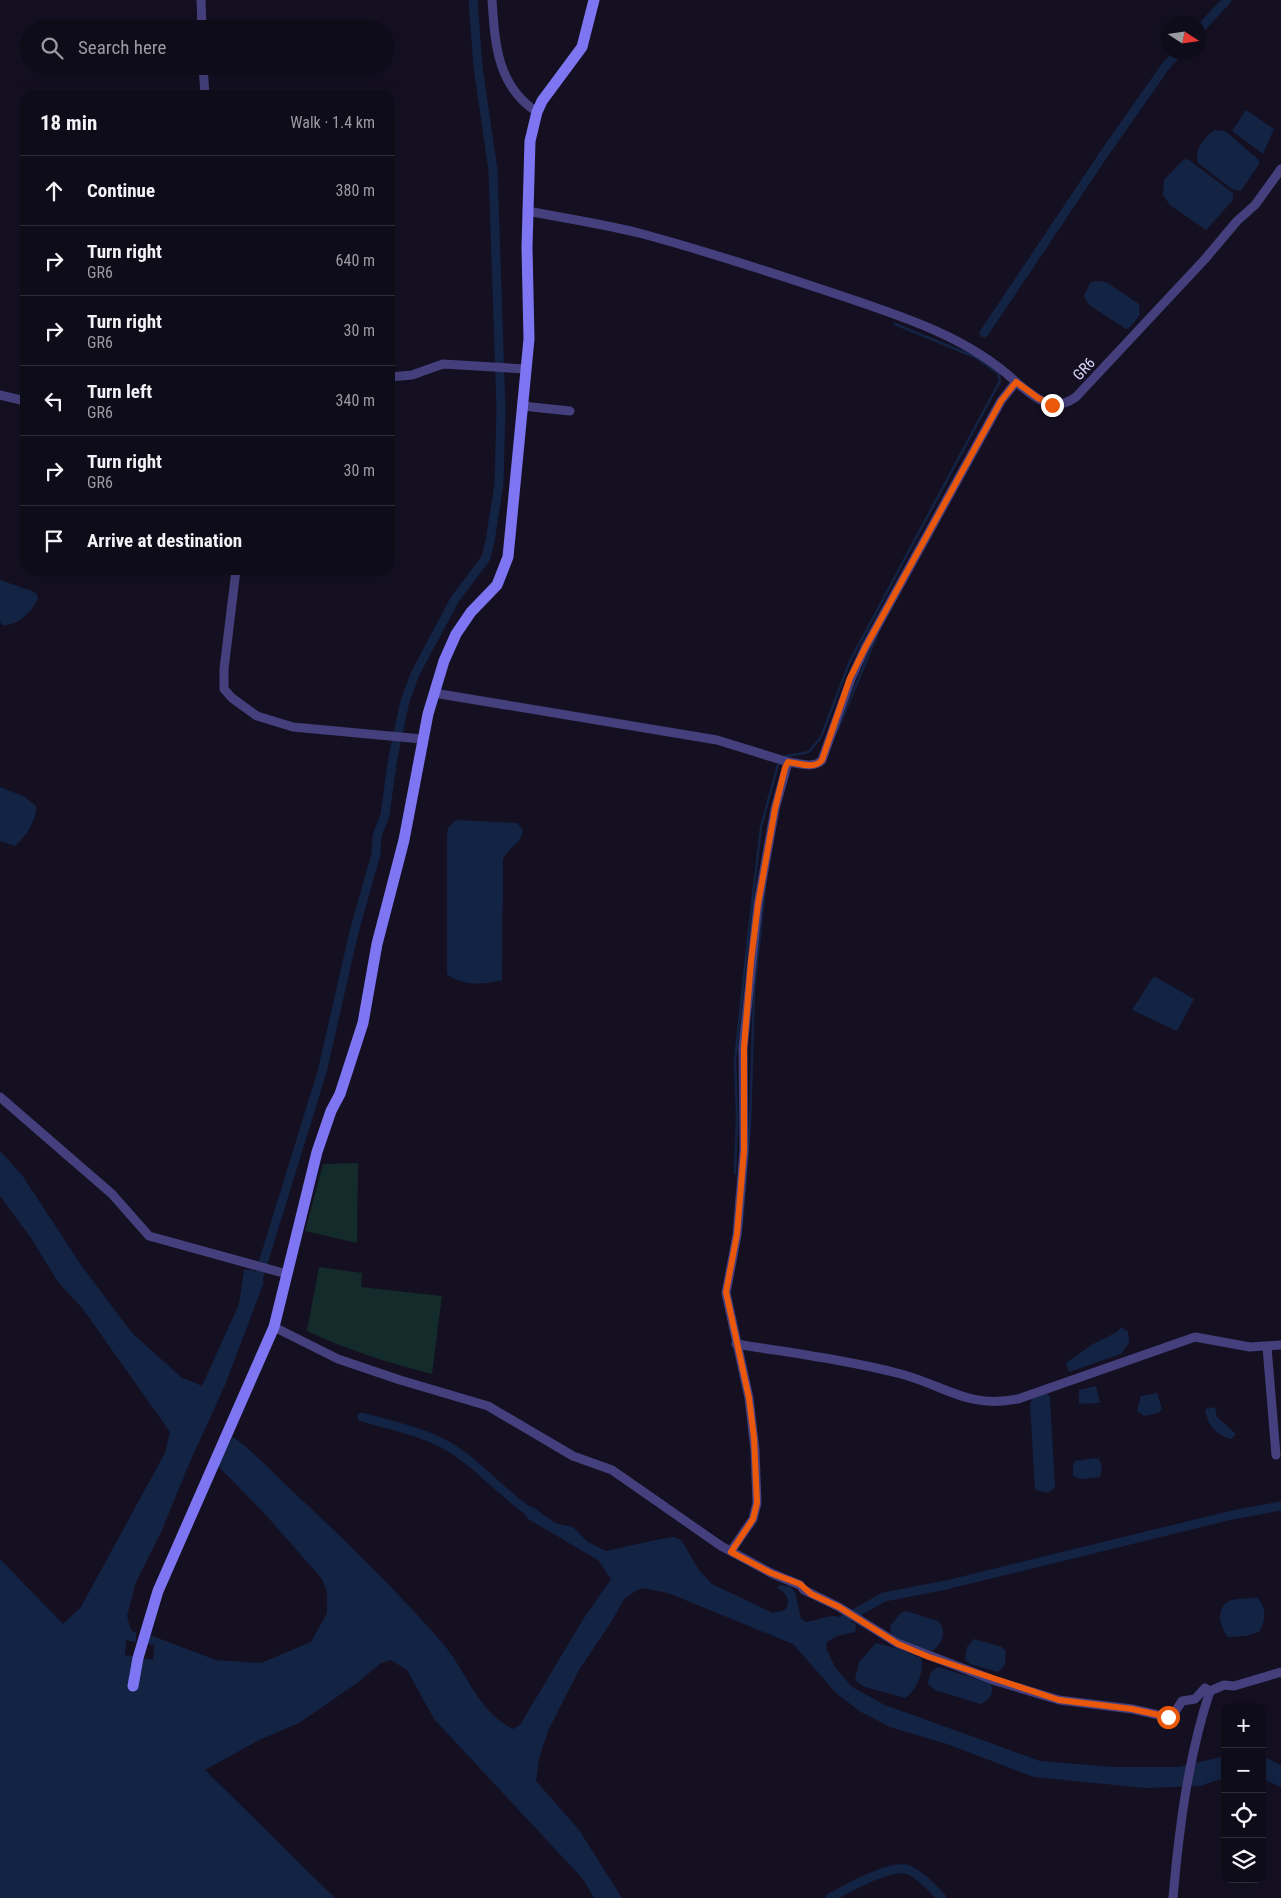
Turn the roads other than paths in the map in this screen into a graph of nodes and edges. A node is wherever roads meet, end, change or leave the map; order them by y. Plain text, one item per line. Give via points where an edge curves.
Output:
1 (201, 0) edge
2 (492, 0) edge
3 (594, 0) edge
4 (202, 20) edge
5 (205, 75) edge
6 (206, 90) edge
7 (537, 112) junction
8 (1281, 169) edge
9 (527, 211) junction
10 (526, 370) junction
11 (395, 377) edge
12 (1016, 382) junction
13 (0, 395) edge
14 (20, 400) edge
15 (522, 406) junction
16 (570, 411) dead end
17 (235, 575) edge
18 (434, 692) junction
19 (419, 738) junction
20 (788, 762) junction
21 (0, 1097) edge
22 (282, 1273) junction
23 (274, 1327) junction
24 (736, 1344) junction
25 (1281, 1345) edge
26 (1267, 1347) junction
27 (1277, 1432) edge
28 (1276, 1455) dead end
29 (731, 1552) junction
30 (1281, 1672) edge
31 (133, 1686) dead end
32 (1210, 1691) junction
33 (1173, 1898) edge

1 - 4 street
2 - 7 street via 497,51 506,80 515,94
3 - 7 main road via 582,47
5 - 6 street
7 - 9 main road via 530,141
8 - 12 street, GR6 via 1255,205 1076,397 1061,406 1052,405
9 - 10 main road
9 - 12 street, GR6 via 638,233 897,315 973,349 996,363
10 - 11 street via 443,364 412,375
10 - 15 main road
12 - 20 street via 1001,401 865,648 850,678 822,760 812,766
13 - 14 street
15 - 16 street
15 - 18 main road via 513,523 504,573 456,634
17 - 19 street via 224,669 224,689 232,698 257,716 286,726
18 - 19 main road
18 - 20 street via 717,740
19 - 22 main road via 404,840 377,944 363,1023 340,1094 316,1152
20 - 24 street via 775,809 758,904 744,1048 744,1150 737,1234 726,1292
21 - 22 street via 112,1194 149,1236
22 - 23 main road
23 - 29 street via 338,1359 488,1406 573,1456 612,1470
23 - 31 main road via 158,1591
24 - 26 street via 902,1374 972,1400 990,1402 1018,1399 1195,1337
24 - 29 street via 749,1398 757,1503 753,1519
25 - 26 street
26 - 27 street
27 - 28 street
29 - 32 street via 800,1584 811,1594 839,1607 898,1644 1059,1700 1168,1717 1182,1701 1196,1699 1205,1688
30 - 32 street
32 - 33 street via 1192,1761

